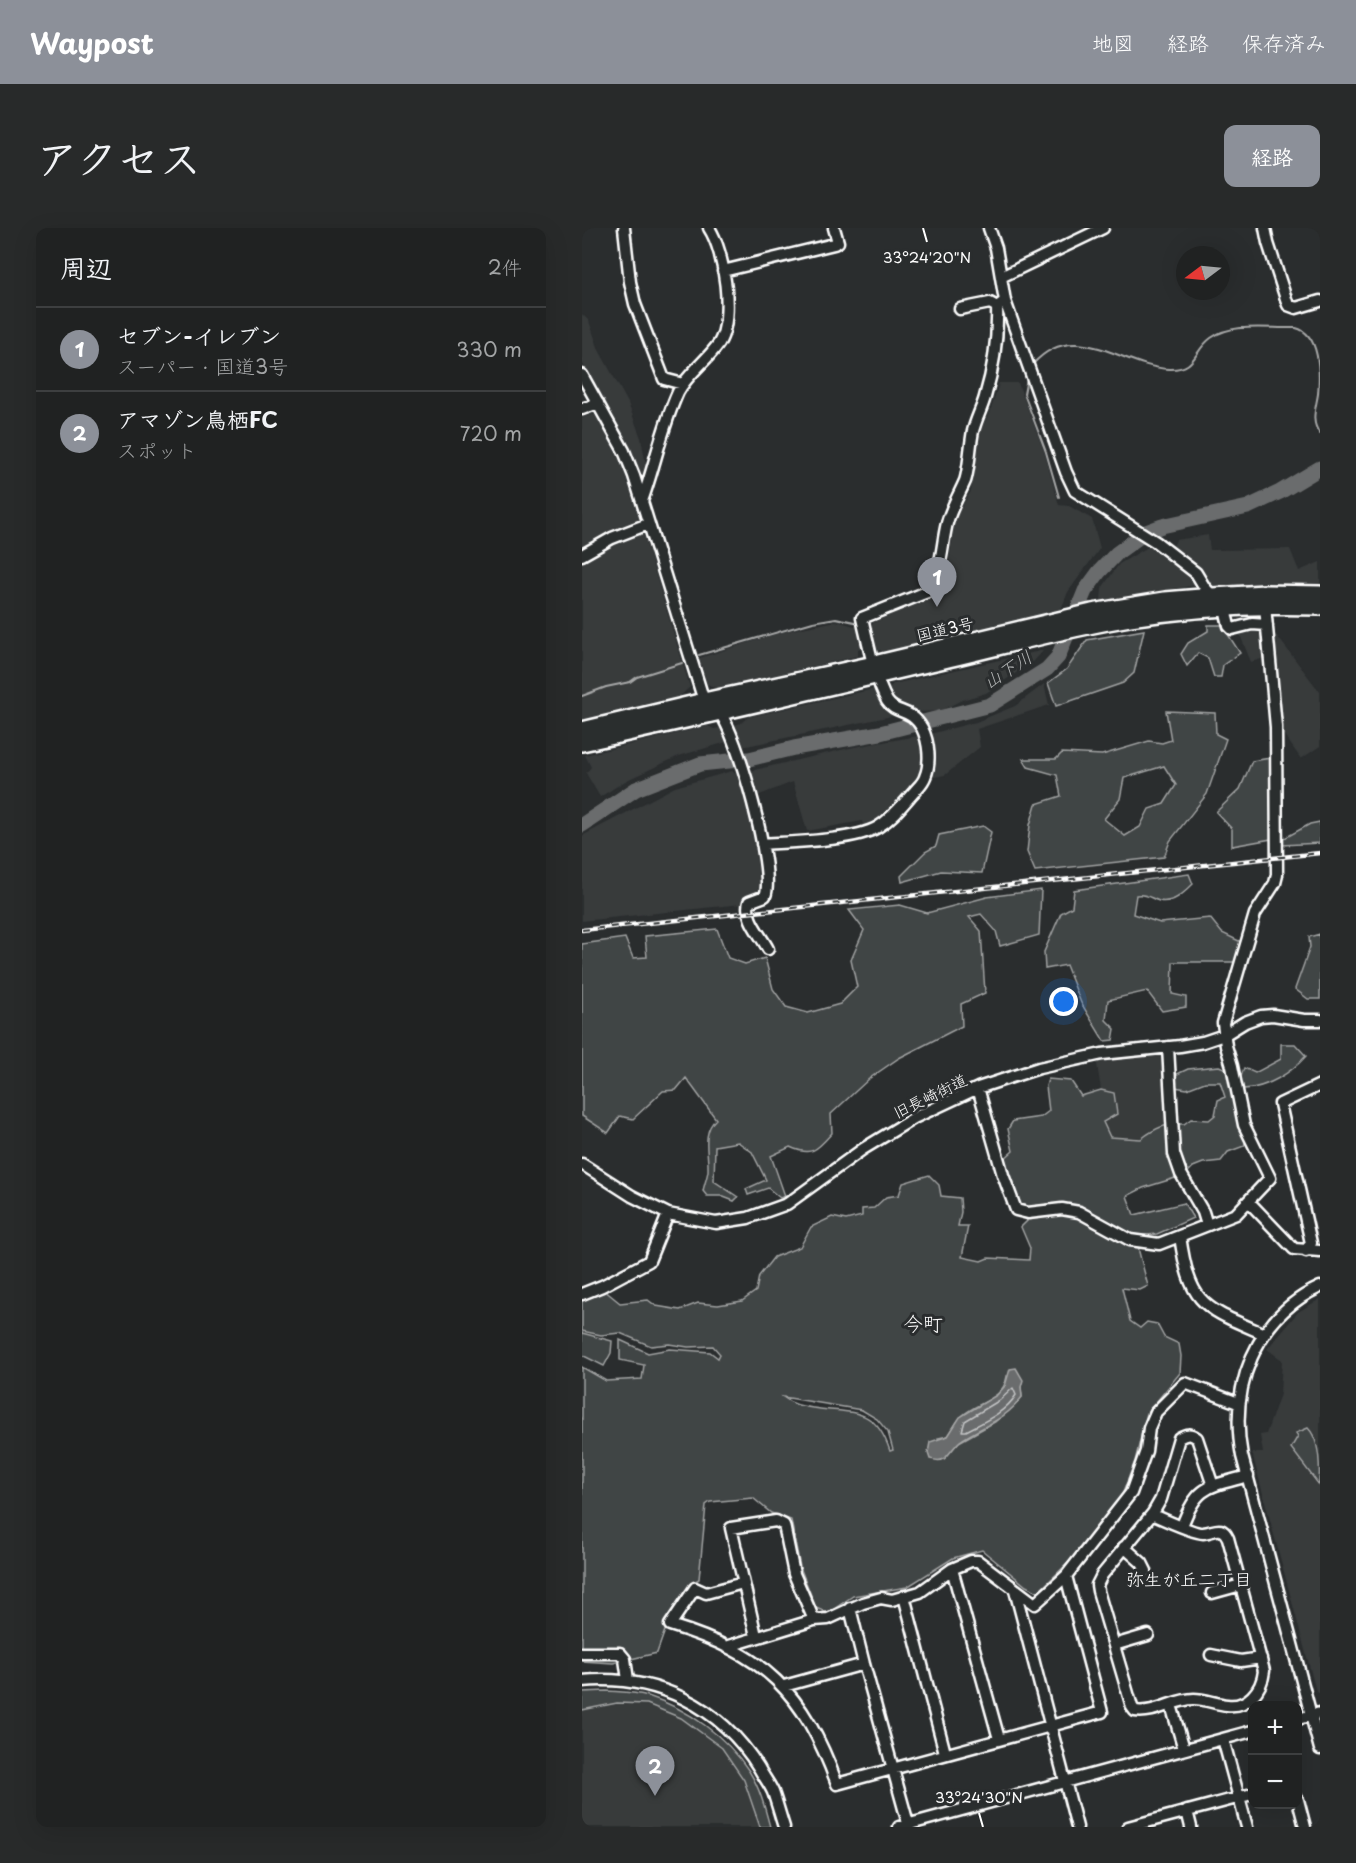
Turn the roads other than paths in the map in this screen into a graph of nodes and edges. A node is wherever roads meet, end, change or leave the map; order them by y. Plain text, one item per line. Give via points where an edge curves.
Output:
1 (624, 228) edge
2 (709, 228) edge
3 (834, 228) edge
4 (989, 228) edge
5 (1103, 228) edge
6 (1265, 228) edge
7 (723, 271) junction
8 (1001, 277) junction
9 (1320, 302) edge
10 (1001, 304) junction
11 (960, 309) dead end
12 (582, 375) edge
13 (683, 384) junction
14 (598, 404) junction
15 (582, 409) edge
16 (642, 501) junction
17 (648, 524) junction
18 (582, 555) edge
19 (1320, 594) edge
20 (1213, 596) junction
21 (1265, 606) junction
22 (1320, 607) edge
23 (1225, 609) junction
24 (1091, 619) junction
25 (1267, 625) junction
26 (876, 670) junction
27 (704, 700) junction
28 (720, 712) junction
29 (582, 730) edge
30 (582, 743) edge
31 (762, 844) junction
32 (768, 949) dead end
33 (1320, 1020) edge
34 (1224, 1035) junction
35 (1168, 1047) junction
36 (1320, 1086) edge
37 (978, 1088) junction
38 (582, 1164) edge
39 (1248, 1201) junction
40 (668, 1214) junction
41 (1207, 1225) junction
42 (1180, 1236) junction
43 (1306, 1251) junction
44 (1320, 1251) edge
45 (1320, 1287) edge
46 (582, 1293) edge
47 (1264, 1334) junction
48 (1238, 1403) junction
49 (1248, 1476) junction
50 (1214, 1486) junction
51 (1153, 1513) junction
52 (1182, 1526) junction
53 (1124, 1547) junction
54 (952, 1569) junction
55 (1146, 1571) dead end
56 (1066, 1576) junction
57 (743, 1583) junction
58 (1241, 1585) junction
59 (1015, 1590) junction
60 (1212, 1593) dead end
61 (904, 1596) junction
62 (850, 1608) junction
63 (814, 1620) junction
64 (1148, 1635) dead end
65 (756, 1636) junction
66 (1114, 1645) junction
67 (729, 1646) junction
68 (582, 1653) edge
69 (1211, 1655) dead end
70 (1261, 1658) junction
71 (864, 1664) junction
72 (628, 1680) junction
73 (582, 1681) edge
74 (784, 1686) junction
75 (1171, 1705) junction
76 (1316, 1714) edge
77 (1050, 1725) junction
78 (1248, 1732) edge
79 (999, 1738) junction
80 (1223, 1739) junction
81 (1184, 1749) junction
82 (1320, 1749) edge
83 (945, 1753) junction
84 (894, 1767) junction
85 (1065, 1782) junction
86 (1248, 1795) edge
87 (1239, 1797) junction
88 (1300, 1809) edge
89 (1187, 1811) junction
90 (906, 1826) edge
91 (1132, 1826) edge
92 (784, 1827) edge
93 (1077, 1827) edge
94 (1191, 1827) edge
95 (1247, 1827) edge
96 (1305, 1827) edge

1 - 13 street via 630,282 664,379
2 - 7 street
3 - 7 street via 838,242 834,244
4 - 8 street
5 - 8 street
6 - 9 street via 1288,305 1296,308
7 - 13 street via 726,325 710,354
8 - 10 street
10 - 11 street
10 - 20 street via 1028,362 1075,491 1196,573
10 - 26 street via 992,371 974,427 966,478 948,522 944,553 933,585 927,592 863,622
12 - 14 street
13 - 16 street
14 - 15 street
14 - 16 street via 624,452
16 - 17 street
17 - 18 street
17 - 27 street
19 - 20 highway, 国道3号
20 - 23 street
20 - 24 highway, 国道3号 via 1165,600
21 - 22 highway, 国道3号
21 - 23 highway, 国道3号
21 - 25 street
23 - 24 highway, 国道3号
23 - 25 street via 1232,629
24 - 26 highway, 国道3号
25 - 34 street via 1276,727 1277,875 1255,914 1246,940 1223,1023
26 - 27 highway, 国道3号
26 - 28 highway, 国道3号
26 - 31 street via 888,702 896,710 913,716 922,729 928,747 925,779 889,820 876,828 823,840
27 - 28 street
27 - 29 highway, 国道3号
28 - 30 highway, 国道3号
28 - 31 street via 737,749
31 - 32 street via 768,890 763,898 749,902 748,909 750,921
33 - 34 street, 旧長崎街道 via 1261,1016
34 - 35 street, 旧長崎街道
34 - 39 street via 1244,1125 1270,1178
35 - 37 street, 旧長崎街道 via 1102,1054 1039,1068
35 - 41 street via 1174,1154
36 - 43 street via 1280,1104 1311,1243
37 - 40 street, 旧長崎街道 via 914,1118 787,1204 748,1218 716,1223
37 - 42 street via 1016,1210 1079,1212 1142,1243 1159,1244
38 - 40 street, 旧長崎街道
39 - 41 street via 1236,1214
39 - 43 street via 1294,1249
40 - 46 street via 649,1261
41 - 42 street
42 - 47 street via 1190,1284 1203,1303
43 - 44 street
45 - 47 street via 1302,1298
47 - 48 street via 1250,1359
48 - 49 street via 1239,1441
48 - 56 street via 1185,1383 1156,1412 1131,1493
49 - 50 street
49 - 76 street
50 - 51 street via 1197,1438 1184,1435 1179,1438
50 - 52 street via 1190,1504
51 - 52 street
51 - 53 street
52 - 58 street via 1200,1533 1216,1529 1225,1532
53 - 55 street
53 - 66 street via 1097,1585
54 - 59 street via 978,1561
54 - 61 street via 929,1587
54 - 79 street
56 - 59 street via 1035,1604
56 - 77 street via 1102,1712
57 - 63 street via 731,1527 776,1521 784,1526 794,1574
57 - 65 street
57 - 67 street via 706,1593 695,1588 670,1625
58 - 60 street
58 - 70 street
59 - 77 street
61 - 62 street via 881,1598
61 - 83 street
62 - 63 street via 828,1619
62 - 71 street
63 - 65 street
64 - 66 street
65 - 67 street
66 - 75 street via 1135,1711
67 - 74 street via 752,1659
68 - 72 street via 620,1653 625,1659
69 - 70 street via 1241,1661
70 - 75 street via 1264,1671 1253,1697 1228,1706 1193,1699
71 - 74 street
71 - 84 street
72 - 73 street
72 - 92 street via 701,1707 735,1735 772,1790
74 - 84 street via 824,1749 837,1784
75 - 81 street
76 - 82 street
77 - 79 street
77 - 85 street
78 - 80 street
79 - 83 street
80 - 81 street
80 - 87 street
81 - 85 street
83 - 84 street
84 - 90 street
85 - 90 street
85 - 93 street
86 - 87 street
87 - 89 street
87 - 95 street
88 - 96 street
89 - 91 street
89 - 94 street

